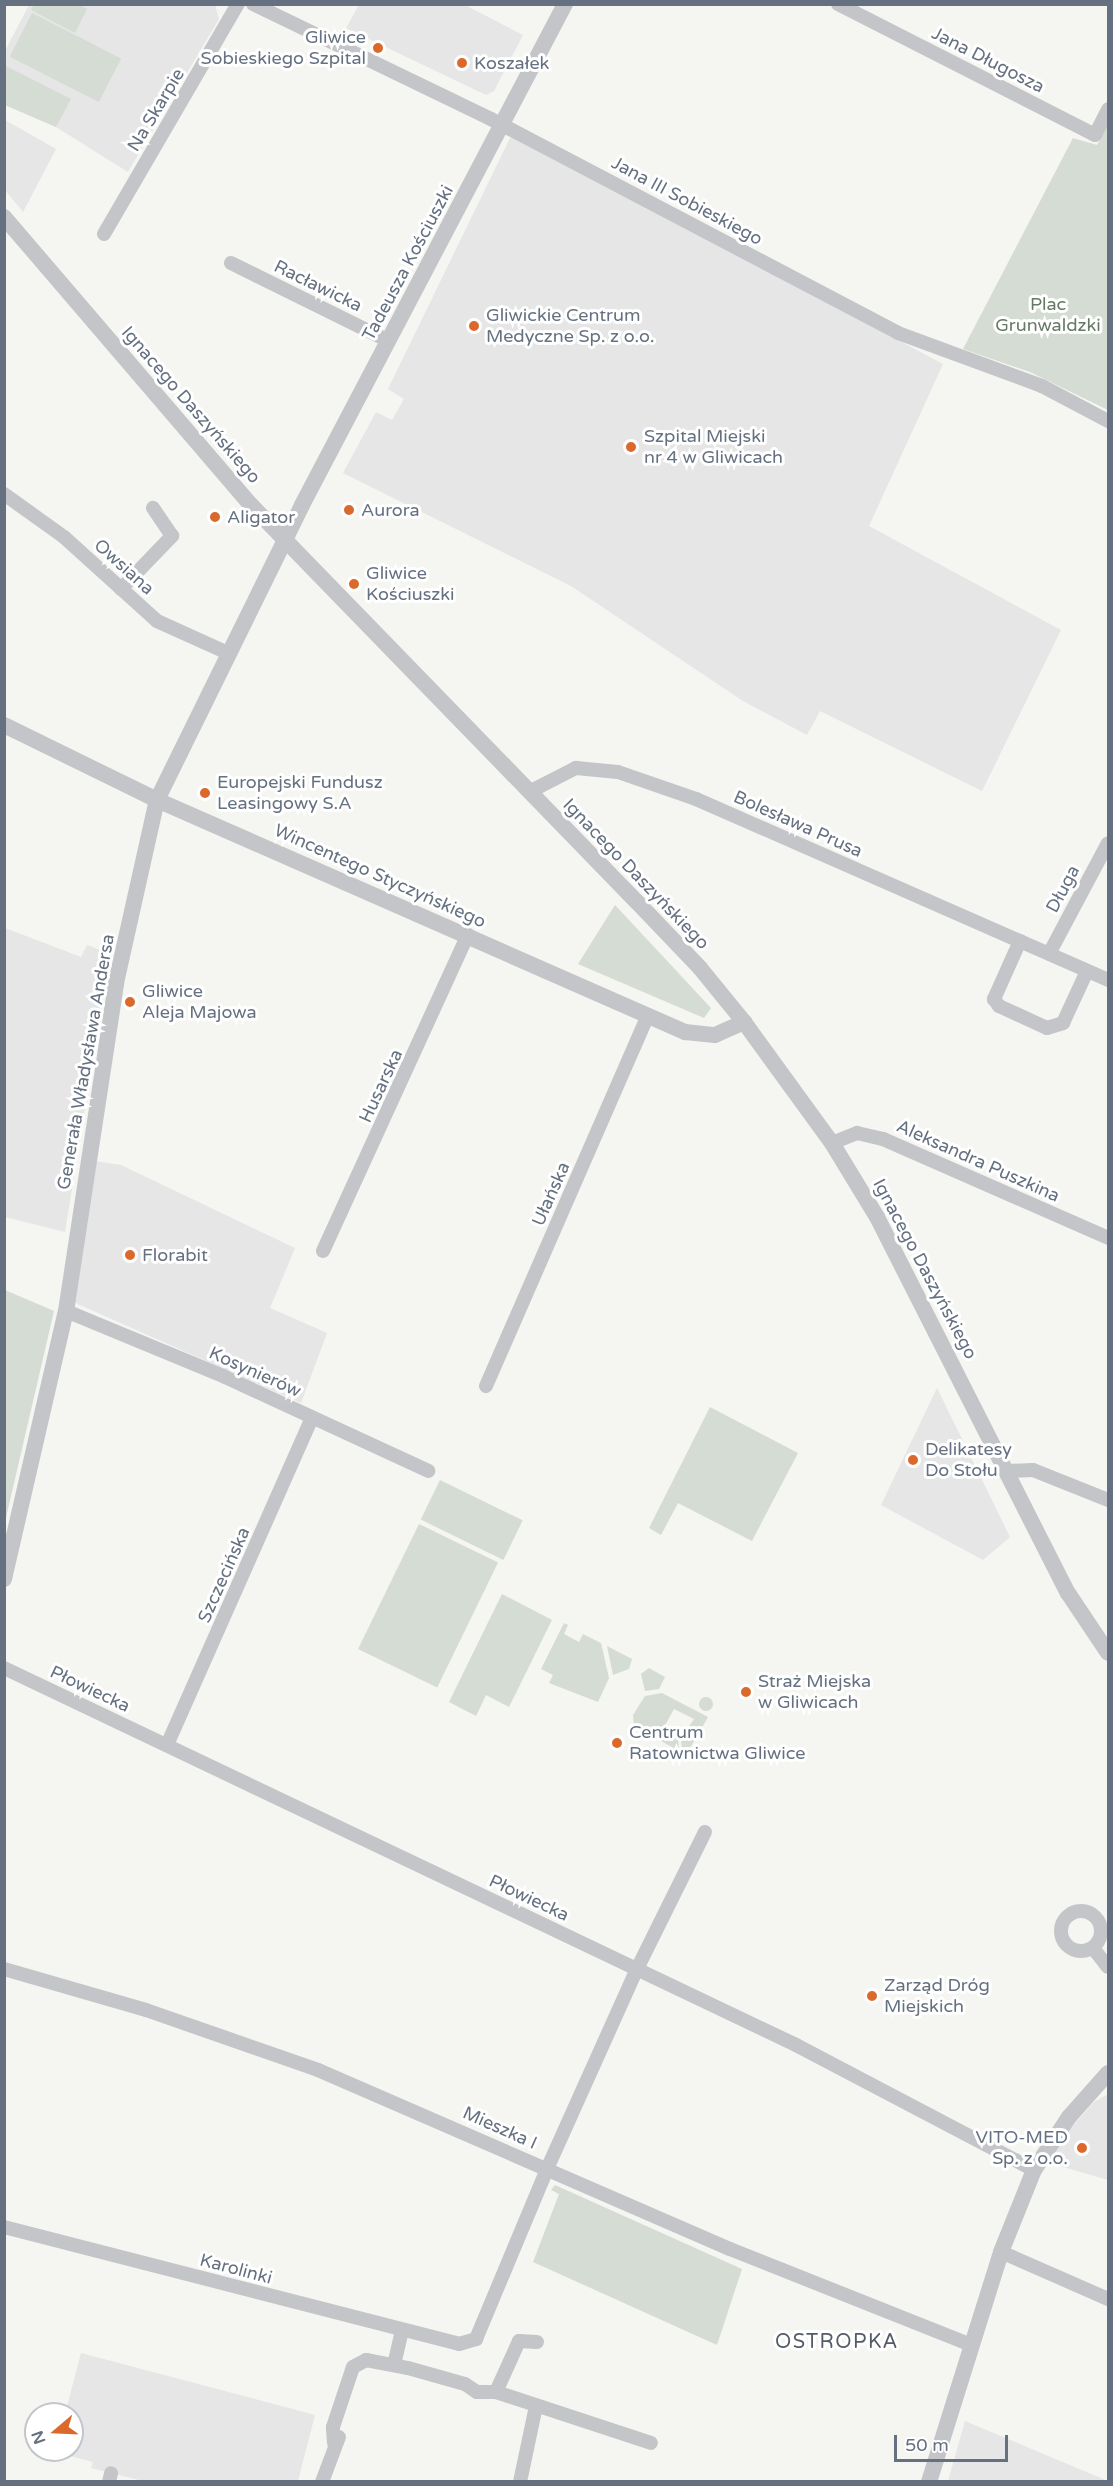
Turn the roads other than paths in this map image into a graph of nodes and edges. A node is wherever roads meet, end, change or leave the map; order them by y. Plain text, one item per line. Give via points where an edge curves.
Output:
1 (238, 4) edge
2 (253, 4) edge
3 (565, 4) edge
4 (838, 4) edge
5 (1108, 110) edge
6 (502, 125) junction
7 (4, 217) edge
8 (104, 234) dead end
9 (231, 263) dead end
10 (389, 341) junction
11 (1108, 421) edge
12 (4, 494) edge
13 (153, 508) dead end
14 (285, 540) junction
15 (121, 589) junction
16 (228, 653) junction
17 (4, 725) edge
18 (530, 792) junction
19 (157, 800) junction
20 (1108, 843) edge
21 (468, 935) junction
22 (1020, 941) junction
23 (1050, 952) junction
24 (1088, 971) junction
25 (1108, 980) edge
26 (648, 1016) junction
27 (744, 1022) junction
28 (832, 1143) junction
29 (1108, 1238) edge
30 (323, 1251) dead end
31 (66, 1311) junction
32 (486, 1386) dead end
33 (312, 1418) junction
34 (428, 1471) dead end
35 (1006, 1471) junction
36 (1108, 1500) edge
37 (4, 1579) edge
38 (1108, 1653) edge
39 (4, 1668) edge
40 (167, 1745) junction
41 (705, 1833) dead end
42 (1093, 1947) dead end
43 (1108, 1967) edge
44 (4, 1969) edge
45 (637, 1969) junction
46 (1108, 2073) edge
47 (547, 2169) junction
48 (1034, 2170) junction
49 (4, 2228) edge
50 (1001, 2252) junction
51 (1108, 2299) edge
52 (402, 2330) junction
53 (537, 2342) dead end
54 (971, 2345) junction
55 (394, 2365) junction
56 (493, 2392) junction
57 (536, 2406) junction
58 (651, 2443) dead end
59 (322, 2481) edge
60 (520, 2481) edge
61 (929, 2481) edge

1 - 8 street, Na Skarpie
2 - 6 street, Jana III Sobieskiego
3 - 6 street, Tadeusza Kościuszki
4 - 5 street, Jana Długosza via 1095,135
6 - 10 street, Tadeusza Kościuszki
6 - 11 street, Jana III Sobieskiego via 898,333 1042,386
7 - 14 street, Ignacego Daszyńskiego via 159,400
9 - 10 street, Racławicka
10 - 14 street, Tadeusza Kościuszki
12 - 15 street, Owsiana via 64,537
13 - 15 street via 172,536
14 - 16 street, Generała Władysława Andersa
14 - 18 street, Ignacego Daszyńskiego
15 - 16 street, Owsiana via 157,621
16 - 19 street, Generała Władysława Andersa
17 - 19 street, Wincentego Styczyńskiego
18 - 22 street, Bolesława Prusa via 576,768 618,772 696,799
18 - 27 street, Ignacego Daszyńskiego via 700,968
19 - 21 street, Wincentego Styczyńskiego
19 - 31 street, Generała Władysława Andersa via 116,983
20 - 23 street, Długa
21 - 26 street, Wincentego Styczyńskiego
21 - 30 street, Husarska
22 - 23 street, Bolesława Prusa
22 - 24 street via 994,999 999,1006 1047,1028 1063,1023
23 - 24 street, Bolesława Prusa
24 - 25 street, Bolesława Prusa
26 - 27 street, Wincentego Styczyńskiego via 703,1036 724,1032
26 - 32 street, Ułańska
27 - 28 street, Ignacego Daszyńskiego
28 - 29 street, Aleksandra Puszkina via 857,1133 883,1139
28 - 35 street, Ignacego Daszyńskiego via 897,1251
31 - 33 street, Kosynierów
31 - 37 street, Generała Władysława Andersa
33 - 34 street, Kosynierów
33 - 40 street, Szczecińska
35 - 36 street via 1033,1470
35 - 38 street, Ignacego Daszyńskiego via 1068,1593
39 - 40 street, Płowiecka
40 - 45 street, Płowiecka
41 - 45 street
42 - 43 street
44 - 47 street, Mieszka I via 146,2010 318,2070
45 - 47 street
45 - 48 street, Płowiecka via 796,2045
46 - 48 street via 1069,2117
47 - 52 street, Karolinki via 476,2339 459,2344
47 - 54 street, Mieszka I via 792,2275
48 - 50 street
49 - 52 street, Karolinki
50 - 51 street
50 - 54 street
52 - 55 street
53 - 56 street via 519,2342
54 - 61 street
55 - 56 street via 465,2384 469,2390
55 - 59 street via 366,2360 353,2367 331,2434 334,2443
56 - 57 street
57 - 58 street
57 - 60 street

